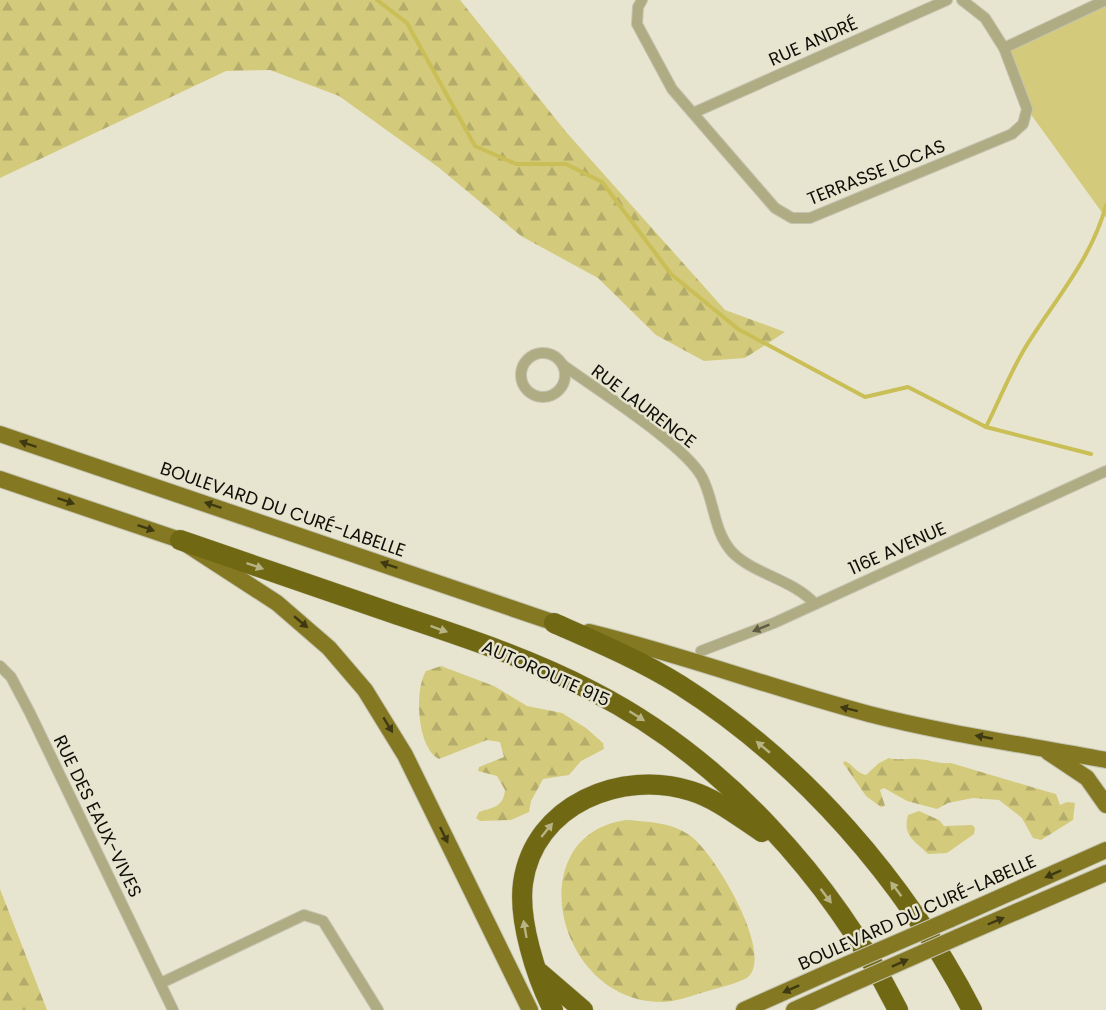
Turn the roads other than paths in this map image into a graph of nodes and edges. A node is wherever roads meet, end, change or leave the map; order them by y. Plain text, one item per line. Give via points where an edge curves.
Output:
1 (642, 0) edge
2 (947, 0) edge
3 (962, 0) edge
4 (1106, 0) edge
5 (1004, 48) junction
6 (693, 113) junction
7 (563, 365) junction
8 (0, 434) edge
9 (1106, 471) edge
10 (0, 479) edge
11 (180, 540) junction
12 (815, 604) junction
13 (554, 623) junction
14 (700, 651) joint
15 (683, 657) junction
16 (0, 666) edge
17 (1041, 748) junction
18 (1106, 760) edge
19 (1106, 805) edge
20 (789, 850) junction
21 (1106, 850) edge
22 (1106, 873) edge
23 (540, 973) junction
24 (161, 983) junction
25 (173, 1010) edge
26 (378, 1010) edge
27 (530, 1010) edge
28 (553, 1010) edge
29 (583, 1010) edge
30 (744, 1010) edge
31 (794, 1010) edge
32 (898, 1010) edge
33 (972, 1010) edge

1 - 6 street, TERRASSE LOCAS via 636,24 672,89
2 - 6 street, RUE ANDRÉ
3 - 5 street, TERRASSE LOCAS via 985,18
4 - 5 street
5 - 6 street, TERRASSE LOCAS via 1027,109 1023,124 1012,134 810,218 792,218 775,208
7 - 7 street, RUE LAURENCE via 565,379 552,395 538,396 522,382 525,361 538,353 552,354
7 - 12 street, RUE LAURENCE via 686,456 702,478 721,538 735,555
13 -> 8 main road, BOULEVARD DU CURÉ-LABELLE
9 - 12 street, 116E AVENUE
10 -> 11 main road
11 -> 20 highway, AUTOROUTE 915 via 467,639 592,690 695,758
11 -> 27 main road via 298,620 365,690 405,755
12 -> 14 street, 116E AVENUE
13 - 15 main road, BOULEVARD DU CURÉ-LABELLE
33 -> 13 highway via 929,935 880,869 783,766 733,723 678,684 624,654
14 - 15 main road
17 -> 15 main road, BOULEVARD DU CURÉ-LABELLE via 870,714
16 - 24 street, RUE DES EAUX-VIVES via 11,677 25,704
17 - 18 main road, BOULEVARD DU CURÉ-LABELLE
17 - 19 main road via 1086,778
23 -> 20 highway via 523,919 524,875 532,853 549,827 566,810 590,796 630,784 680,788 716,802
20 -> 32 highway, AUTOROUTE 915 via 857,939
21 -> 30 main road, BOULEVARD DU CURÉ-LABELLE, bridge
31 -> 22 main road, bridge
23 - 28 highway
23 - 29 highway
24 - 25 street, RUE DES EAUX-VIVES
24 - 26 street via 304,915 323,921

